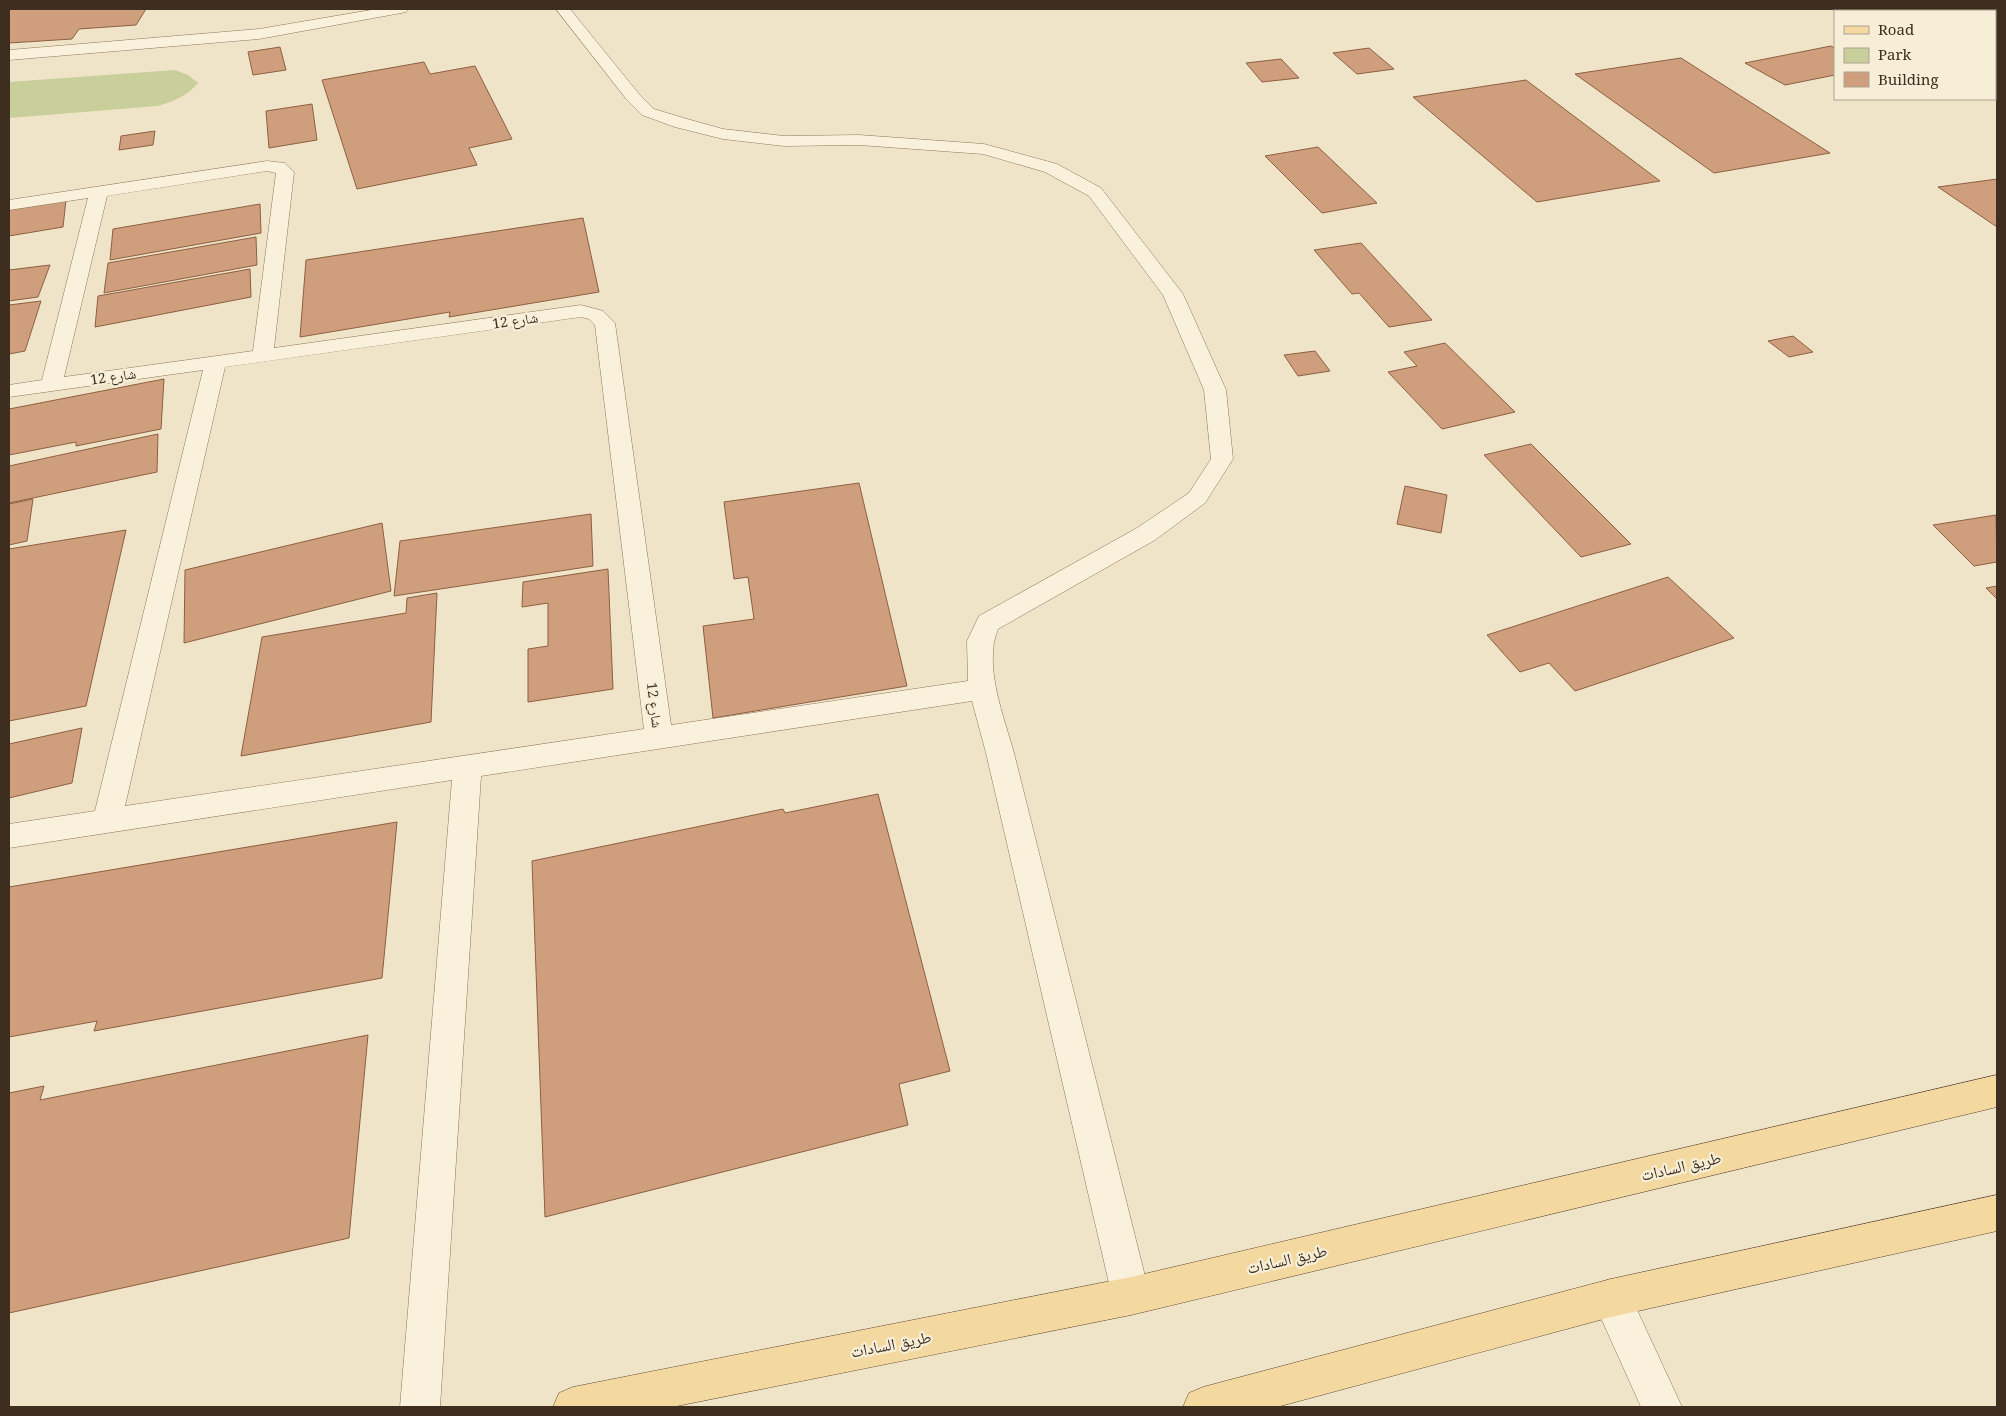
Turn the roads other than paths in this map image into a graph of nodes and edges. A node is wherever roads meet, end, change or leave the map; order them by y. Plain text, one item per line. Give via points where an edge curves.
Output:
1 (401, 9) edge
2 (563, 9) edge
3 (9, 55) edge
4 (99, 190) junction
5 (9, 205) edge
6 (263, 355) junction
7 (216, 361) junction
8 (51, 385) junction
9 (9, 391) edge
10 (982, 689) junction
11 (659, 736) junction
12 (467, 767) junction
13 (107, 822) junction
14 (9, 836) edge
15 (1997, 1091) edge
16 (1997, 1213) edge
17 (1131, 1296) junction
18 (1611, 1298) junction
19 (420, 1407) edge
20 (573, 1407) edge
21 (1202, 1407) edge
22 (1662, 1407) edge

1 - 3 street via 259,34
2 - 10 street via 648,112 681,123 722,134 784,141 859,140 984,150 1051,168 1096,192 1172,294 1214,390 1222,459 1190,504 1146,534 988,623 980,641
4 - 5 street
4 - 6 street via 267,166 279,167 285,172
4 - 8 street
6 - 7 street, شارع 12
6 - 11 street, شارع 12 via 581,311 596,315 605,323
7 - 8 street, شارع 12
7 - 13 street
8 - 9 street, شارع 12
10 - 11 street
10 - 17 street via 1005,772
11 - 12 street
12 - 13 street
12 - 19 street
13 - 14 street
15 - 17 main road, طريق السادات
16 - 18 main road
17 - 20 main road, طريق السادات
18 - 21 main road
18 - 22 street

